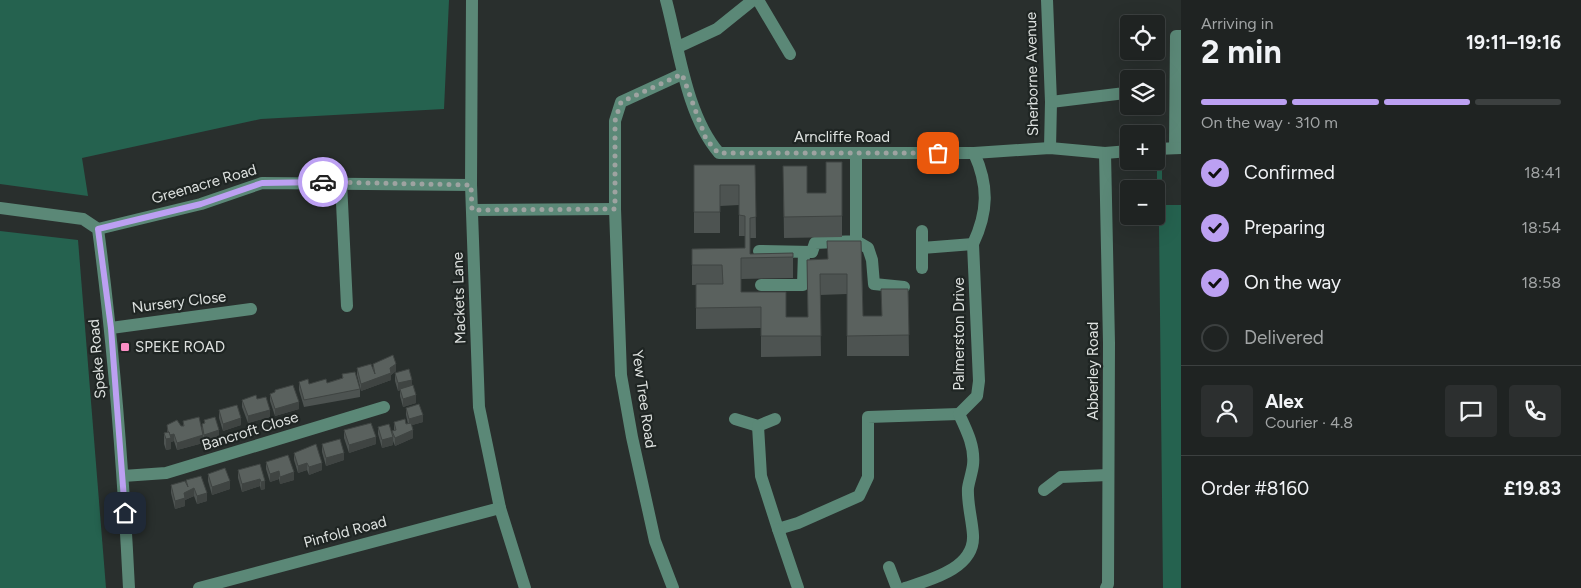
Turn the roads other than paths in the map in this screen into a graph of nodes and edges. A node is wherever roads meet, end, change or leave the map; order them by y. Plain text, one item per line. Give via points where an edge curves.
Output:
1 (472, 0) edge
2 (666, 0) edge
3 (753, 0) edge
4 (758, 0) edge
5 (1047, 0) edge
6 (1181, 36) edge
7 (678, 47) junction
8 (790, 54) dead end
9 (682, 74) junction
10 (1120, 94) edge
11 (1051, 102) junction
12 (1050, 148) junction
13 (1178, 148) edge
14 (1165, 149) edge
15 (1120, 152) edge
16 (856, 153) junction
17 (974, 153) junction
18 (1106, 153) junction
19 (341, 182) junction
20 (471, 185) junction
21 (0, 208) edge
22 (615, 209) junction
23 (472, 210) junction
24 (98, 229) junction
25 (922, 230) dead end
26 (856, 241) junction
27 (973, 244) junction
28 (922, 248) junction
29 (759, 251) dead end
30 (804, 252) junction
31 (922, 268) dead end
32 (761, 285) dead end
33 (904, 288) edge
34 (348, 306) dead end
35 (250, 309) dead end
36 (111, 328) junction
37 (385, 407) dead end
38 (959, 414) junction
39 (735, 419) dead end
40 (775, 419) dead end
41 (758, 426) junction
42 (1108, 475) junction
43 (123, 476) junction
44 (1044, 490) dead end
45 (500, 508) junction
46 (778, 529) junction
47 (889, 567) dead end
48 (129, 588) edge
49 (199, 588) edge
50 (525, 588) edge
51 (673, 588) edge
52 (798, 588) edge
53 (897, 588) edge
54 (905, 588) edge
55 (1106, 588) edge

1 - 20 street, Mackets Lane
2 - 7 street, Arncliffe Road
3 - 7 street via 717,29
4 - 8 street
5 - 11 street, Sherborne Avenue
6 - 13 street via 1176,36
7 - 9 street, Arncliffe Road
9 - 16 street, Arncliffe Road via 706,139 718,153
9 - 22 street, Yew Tree Road via 621,102 615,121
10 - 11 street
11 - 12 street, Sherborne Avenue
12 - 17 street, Arncliffe Road
12 - 18 street, Arncliffe Road
13 - 14 street
15 - 18 street, Arncliffe Road
16 - 17 street, Arncliffe Road
16 - 26 street
17 - 27 street, Palmerston Drive via 984,174 985,207 982,225
18 - 42 street, Abberley Road
19 - 20 street, Greenacre Road
19 - 24 street, Greenacre Road via 262,183 201,204
19 - 34 street
20 - 23 street, Mackets Lane
21 - 24 street via 83,219
22 - 23 street
22 - 51 street, Yew Tree Road via 621,375 655,542
23 - 45 street, Mackets Lane via 479,407
24 - 36 street, Speke Road
25 - 28 street
26 - 30 street via 815,243 812,252
26 - 33 street via 868,248 874,284
27 - 28 street
27 - 38 street, Palmerston Drive via 979,381 977,396
28 - 31 street
29 - 30 street
30 - 32 street via 803,285
35 - 36 street, Nursery Close
36 - 43 street, Speke Road
37 - 43 street, Bancroft Close via 166,473
38 - 46 street via 868,417 868,477 859,496
38 - 54 street via 972,441 973,464 968,489 973,537 960,563 944,575
39 - 41 street
40 - 41 street
41 - 46 street via 761,476
42 - 44 street via 1061,477
42 - 55 street, Abberley Road
43 - 48 street, Speke Road
45 - 49 street, Pinfold Road
45 - 50 street, Mackets Lane
46 - 52 street
47 - 53 street

